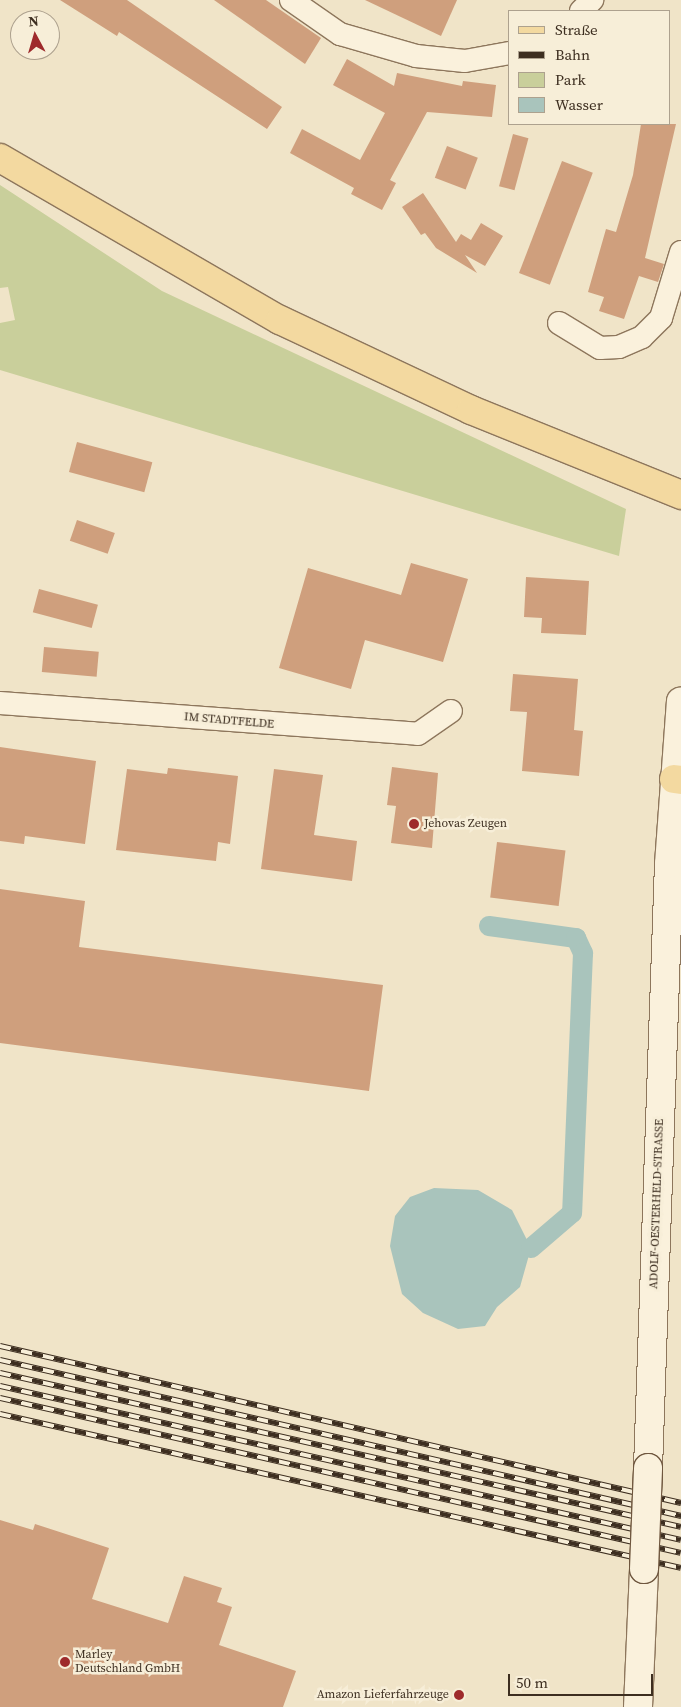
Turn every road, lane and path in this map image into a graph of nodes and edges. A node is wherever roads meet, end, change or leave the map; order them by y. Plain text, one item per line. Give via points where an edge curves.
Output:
1 (291, 0) edge
2 (592, 0) edge
3 (582, 10) edge
4 (508, 52) edge
5 (0, 158) edge
6 (681, 252) edge
7 (559, 323) dead end
8 (681, 495) edge
9 (681, 701) edge
10 (0, 703) edge
11 (451, 711) dead end
12 (678, 780) edge
13 (638, 1707) edge

1 - 4 street via 340,34 416,56 465,61
2 - 3 street
5 - 8 main road via 280,320 471,410
6 - 7 street via 661,318 642,337 619,347 600,348
9 - 12 street, ADOLF-OESTERHELD-STRASSE
10 - 11 street, IM STADTFELDE via 418,734
12 - 13 street, ADOLF-OESTERHELD-STRASSE, bridge

